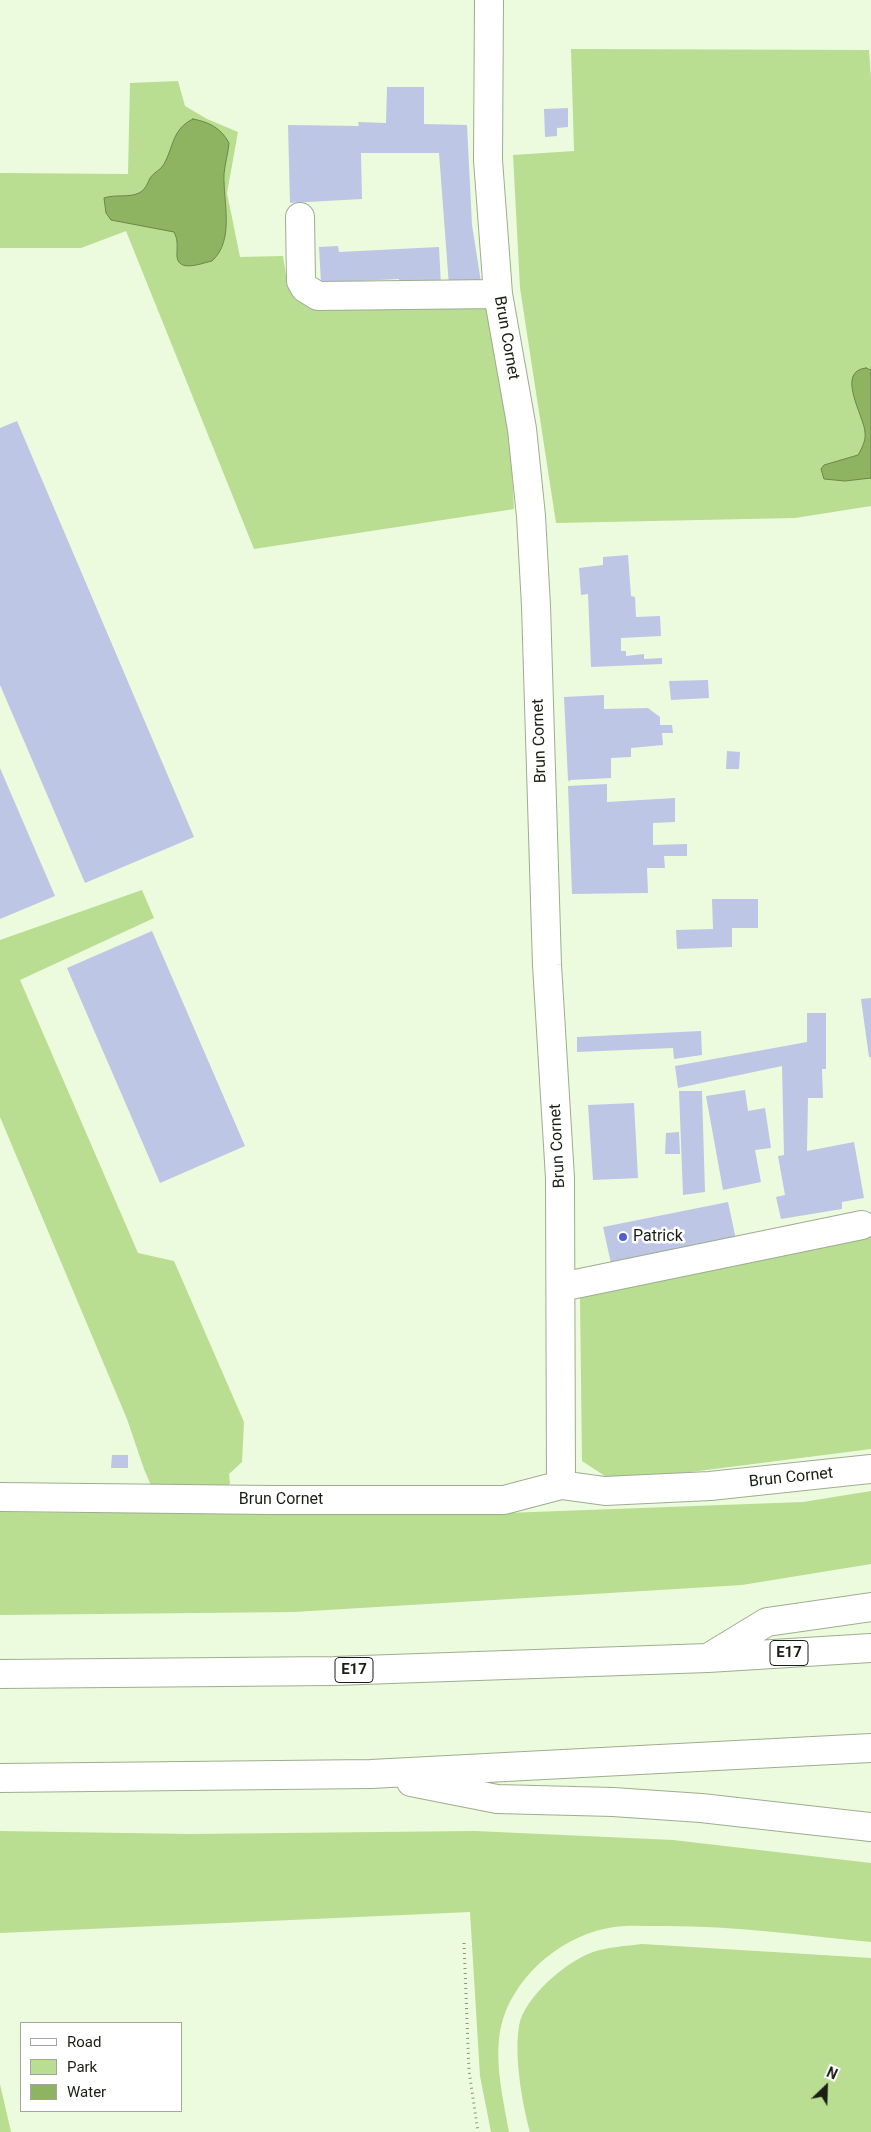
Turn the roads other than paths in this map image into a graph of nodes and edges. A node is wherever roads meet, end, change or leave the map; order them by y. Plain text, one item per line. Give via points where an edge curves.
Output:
1 (489, 0) edge
2 (300, 217) dead end
3 (498, 294) junction
4 (862, 1225) dead end
5 (561, 1287) junction
6 (871, 1469) edge
7 (561, 1485) junction
8 (0, 1497) edge
9 (871, 1607) edge
10 (871, 1648) edge
11 (708, 1658) junction
12 (0, 1674) edge
13 (871, 1748) edge
14 (371, 1774) junction
15 (0, 1778) edge
16 (871, 1827) edge

1 - 3 main road, Brun Cornet via 488,160
2 - 3 main road via 301,281 305,288 318,296
3 - 5 main road, Brun Cornet via 522,430 531,516 547,965 560,1178
4 - 5 main road
5 - 7 main road, Brun Cornet
6 - 7 main road, Brun Cornet via 681,1488 604,1491
7 - 8 main road, Brun Cornet via 504,1500
9 - 11 main road via 767,1622
10 - 11 main road, E17
11 - 12 main road, E17 via 334,1671
13 - 14 main road
14 - 15 main road
14 - 16 main road via 497,1798 691,1807

